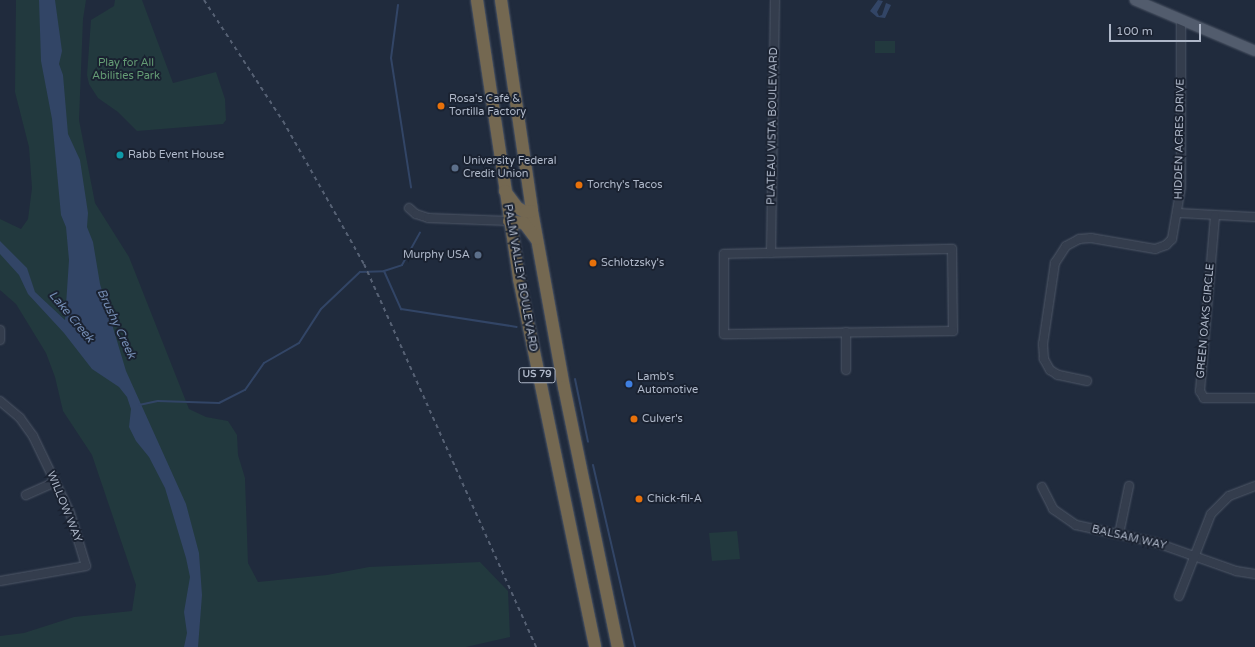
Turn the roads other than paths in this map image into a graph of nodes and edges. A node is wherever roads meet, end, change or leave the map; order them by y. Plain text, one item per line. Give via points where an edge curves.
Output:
1 (477, 0) edge
2 (501, 0) edge
3 (775, 0) edge
4 (1135, 0) edge
5 (1181, 20) junction
6 (1255, 51) edge
7 (504, 188) junction
8 (409, 208) dead end
9 (532, 211) junction
10 (1178, 213) junction
11 (1215, 216) junction
12 (1255, 217) edge
13 (509, 221) junction
14 (538, 242) junction
15 (771, 253) junction
16 (0, 330) edge
17 (846, 332) junction
18 (0, 340) edge
19 (846, 370) dead end
20 (1087, 381) dead end
21 (1255, 398) edge
22 (0, 401) edge
23 (55, 482) junction
24 (1129, 486) dead end
25 (1255, 486) edge
26 (1042, 487) dead end
27 (26, 495) dead end
28 (1119, 534) junction
29 (1193, 556) junction
30 (1255, 574) edge
31 (0, 581) edge
32 (1179, 596) dead end
33 (595, 647) edge
34 (618, 647) edge

1 - 7 highway, PALM VALLEY BOULEVARD / US 79
2 - 9 highway, US 79
3 - 15 street, PLATEAU VISTA BOULEVARD
4 - 5 main road
5 - 6 main road
5 - 10 street, HIDDEN ACRES DRIVE via 1181,187
7 - 9 highway via 518,208 524,212
7 - 13 highway, PALM VALLEY BOULEVARD / US 79
8 - 13 street via 416,214 428,218
9 - 14 highway, US 79
10 - 11 street
10 - 20 street, HIDDEN ACRES DRIVE via 1172,239 1161,248 1087,238 1069,244 1058,256 1050,291 1043,344 1044,359 1050,370 1058,375
11 - 12 street
11 - 21 street, GREEN OAKS CIRCLE via 1200,391 1204,398
13 - 14 highway via 524,223
13 - 33 highway, PALM VALLEY BOULEVARD / US 79 via 540,390
14 - 34 highway, US 79 via 564,387
15 - 17 street via 724,254 724,334
15 - 17 street via 952,249 953,331
16 - 18 street
17 - 19 street
22 - 23 street, WILLOW WAY via 30,431
23 - 27 street
23 - 31 street, WILLOW WAY via 75,527 86,566
24 - 28 street
25 - 29 street via 1237,492 1216,508 1204,527
26 - 28 street, BALSAM WAY via 1049,504 1067,521
28 - 29 street, BALSAM WAY via 1158,543
29 - 30 street, BALSAM WAY via 1236,571
29 - 32 street

